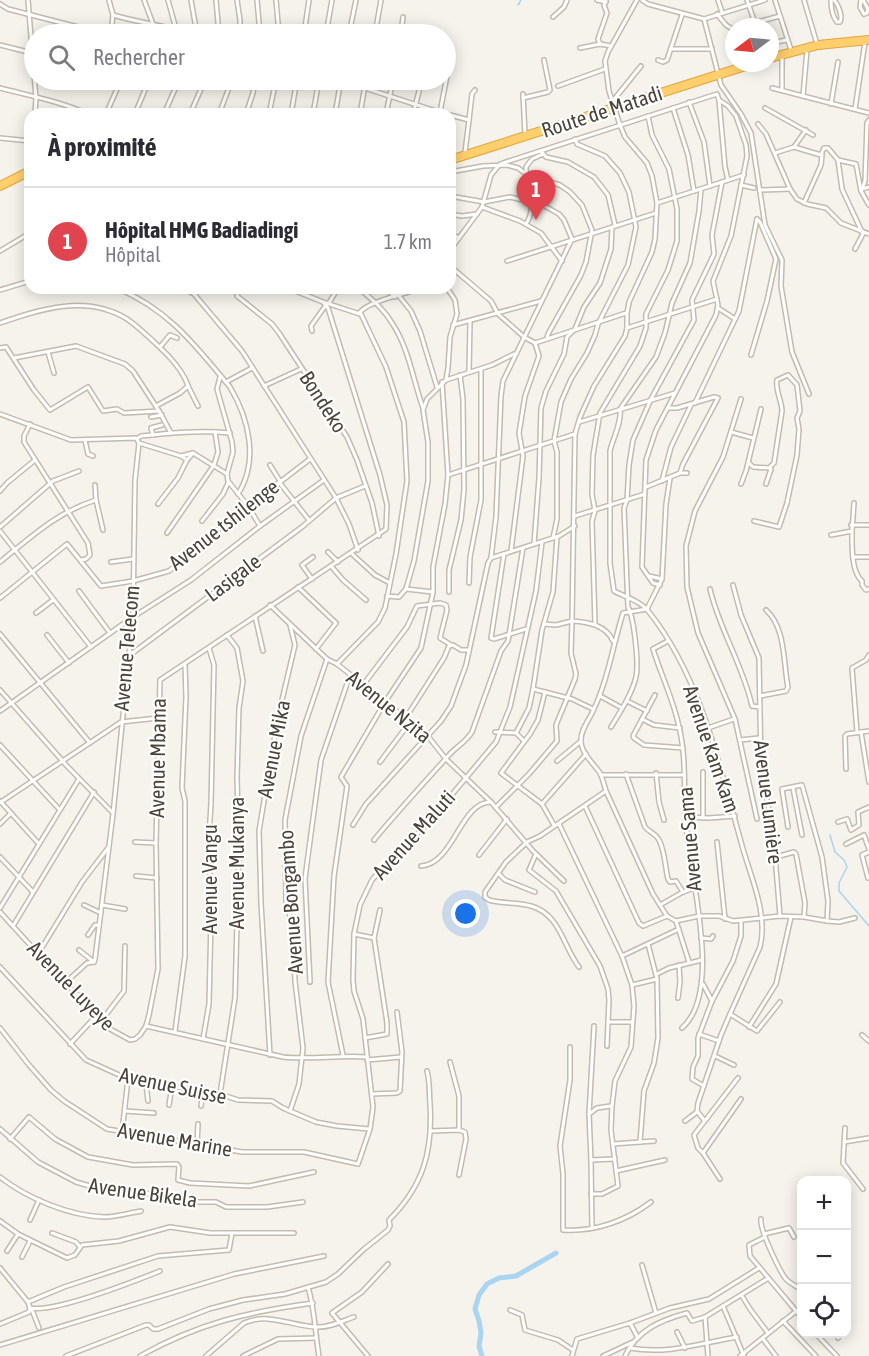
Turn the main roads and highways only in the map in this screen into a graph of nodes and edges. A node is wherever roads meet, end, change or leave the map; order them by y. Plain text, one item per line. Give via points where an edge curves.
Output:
1 (867, 40) edge
2 (779, 56) edge
3 (728, 72) edge
4 (456, 158) edge
5 (24, 174) edge
6 (0, 186) edge

1 - 2 highway via 818,45
3 - 4 highway, Route de Matadi via 613,105
5 - 6 highway

